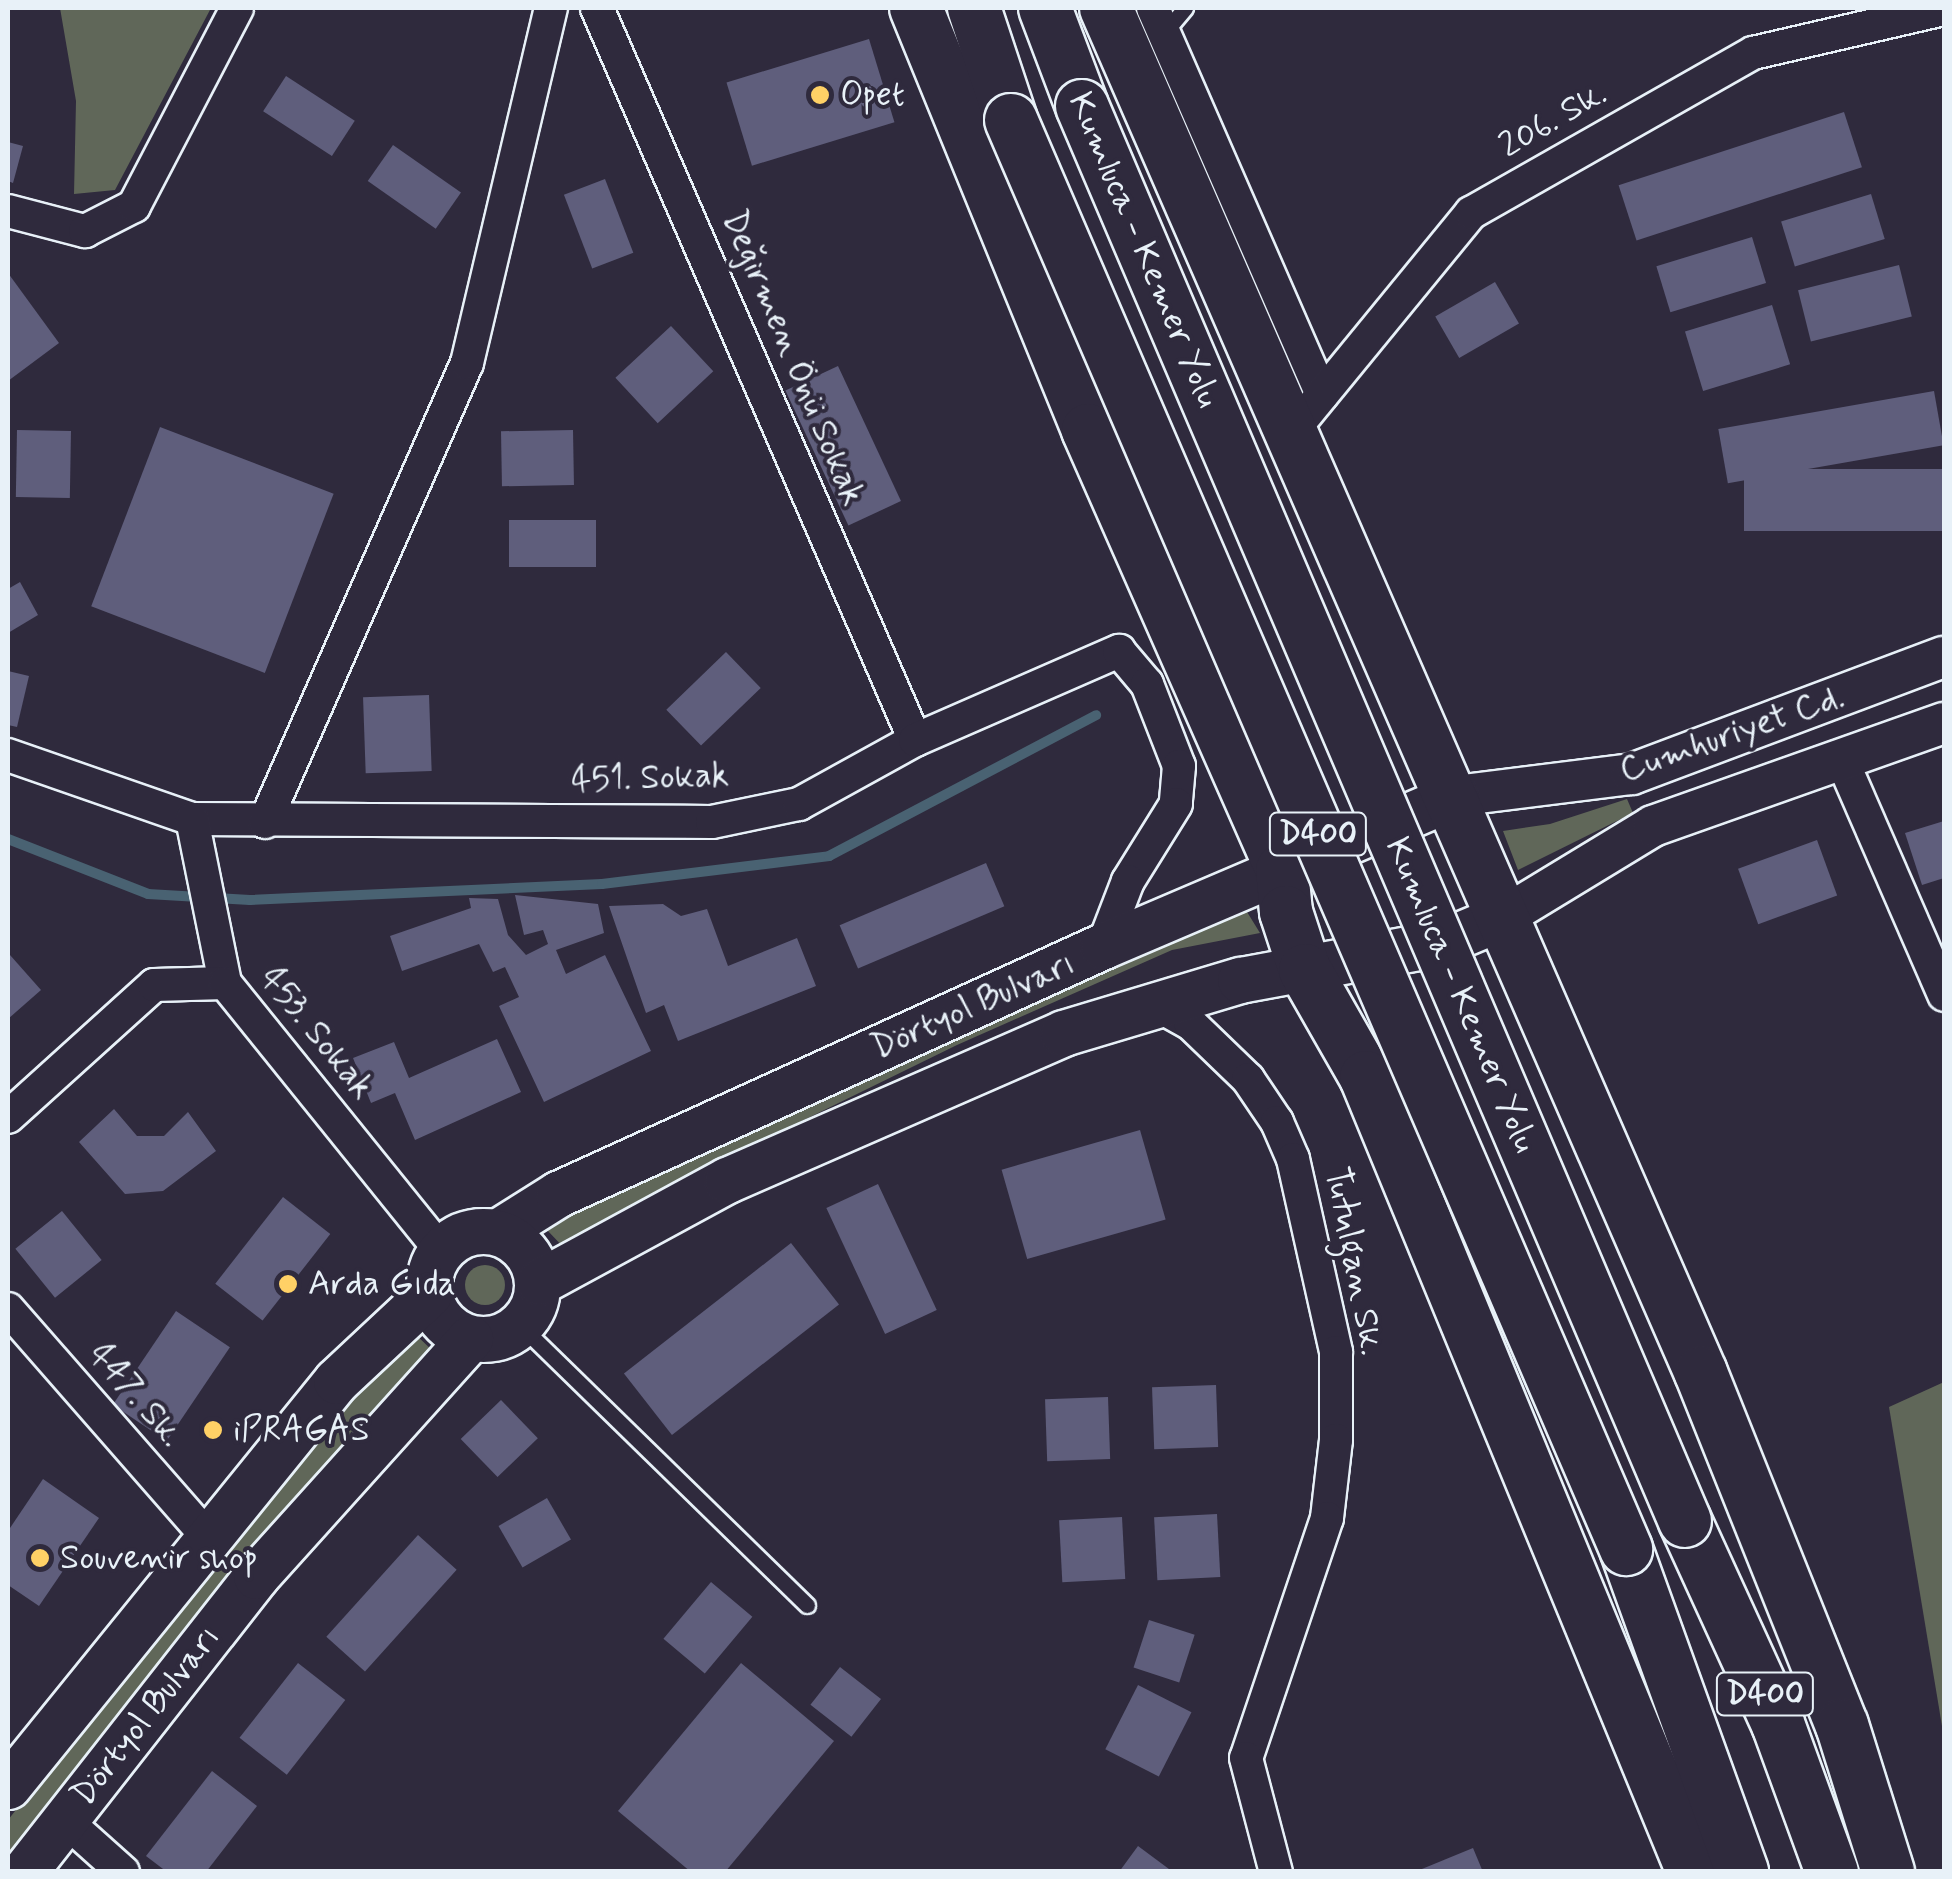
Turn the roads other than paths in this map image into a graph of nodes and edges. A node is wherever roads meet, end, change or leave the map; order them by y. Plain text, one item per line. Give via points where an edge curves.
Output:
1 (237, 8) edge
2 (550, 8) edge
3 (597, 8) edge
4 (916, 8) edge
5 (974, 8) edge
6 (1045, 8) edge
7 (1106, 8) edge
8 (1185, 8) edge
9 (1943, 14) edge
10 (1159, 20) edge
11 (8, 211) edge
12 (1306, 415) junction
13 (1944, 658) edge
14 (1944, 723) edge
15 (915, 740) junction
16 (8, 755) edge
17 (1842, 760) junction
18 (1632, 774) junction
19 (1455, 796) junction
20 (192, 818) junction
21 (265, 822) junction
22 (1653, 826) junction
23 (1282, 870) junction
24 (1504, 916) junction
25 (1103, 946) junction
26 (1306, 970) junction
27 (226, 984) junction
28 (1944, 995) edge
29 (1157, 1005) junction
30 (8, 1117) edge
31 (498, 1231) junction
32 (440, 1249) junction
33 (539, 1282) junction
34 (429, 1294) junction
35 (8, 1309) edge
36 (520, 1325) junction
37 (470, 1338) junction
38 (205, 1534) junction
39 (807, 1605) dead end
40 (8, 1786) edge
41 (64, 1820) junction
42 (24, 1872) edge
43 (123, 1872) edge
44 (1276, 1872) edge
45 (1693, 1872) edge
46 (1742, 1872) edge
47 (1832, 1872) edge
48 (1888, 1872) edge

1 - 11 street via 134,206 85,231
2 - 21 street via 468,364
3 - 15 street, Değirmen Önü Sokak
4 - 23 highway, D400 via 1088,430
5 - 46 highway, Kumluca - Kemer Yolu / D400, bridge via 1011,120 1626,1548
6 - 47 highway, Kumluca - Kemer Yolu / D400, bridge via 1778,1724
7 - 12 highway
8 - 10 lane
9 - 12 street, 206. Sk. via 1752,53 1471,213
10 - 12 street
12 - 19 highway
13 - 18 street, Cumhuriyet Cd.
14 - 17 street, Cumhuriyet Cd.
15 - 21 street, 451. Sokak via 799,804 712,822
15 - 25 street, 451. Sokak via 1119,650 1147,684 1179,766 1176,804 1128,881
16 - 20 street, 451. Sokak
17 - 22 street, Cumhuriyet Cd.
17 - 28 street
18 - 19 street, Cumhuriyet Cd.
18 - 22 street
19 - 23 main road, Dörtyol Bulvarı
19 - 24 highway
20 - 21 street, 451. Sokak
20 - 27 street
22 - 24 street, Cumhuriyet Cd.
23 - 25 main road, Dörtyol Bulvarı
23 - 26 highway, D400 via 1286,912
24 - 26 main road, Dörtyol Bulvarı via 1440,943
24 - 48 highway via 1702,1373 1842,1725
25 - 31 main road, Dörtyol Bulvarı via 558,1194
26 - 29 main road, Dörtyol Bulvarı via 1240,980
26 - 45 highway, D400 via 1366,1077
27 - 30 street, 453. Sokak via 154,984
27 - 32 street, 453. Sokak
29 - 33 main road, Dörtyol Bulvarı via 1063,1033 727,1180
29 - 44 street, Tutulgan Sk. via 1190,1023 1248,1079 1277,1122 1293,1159 1336,1352 1327,1518 1246,1758
31 - 32 main road via 467,1232
31 - 33 main road via 527,1250
32 - 34 main road
33 - 36 main road via 534,1306
34 - 37 main road via 442,1322
34 - 38 main road, Dörtyol Bulvarı via 336,1381
35 - 38 street, 447. Sk.
36 - 37 main road via 497,1338
36 - 39 lane
37 - 41 main road, Dörtyol Bulvarı via 256,1576
38 - 40 main road, Dörtyol Bulvarı
41 - 42 main road, Dörtyol Bulvarı
41 - 43 street

